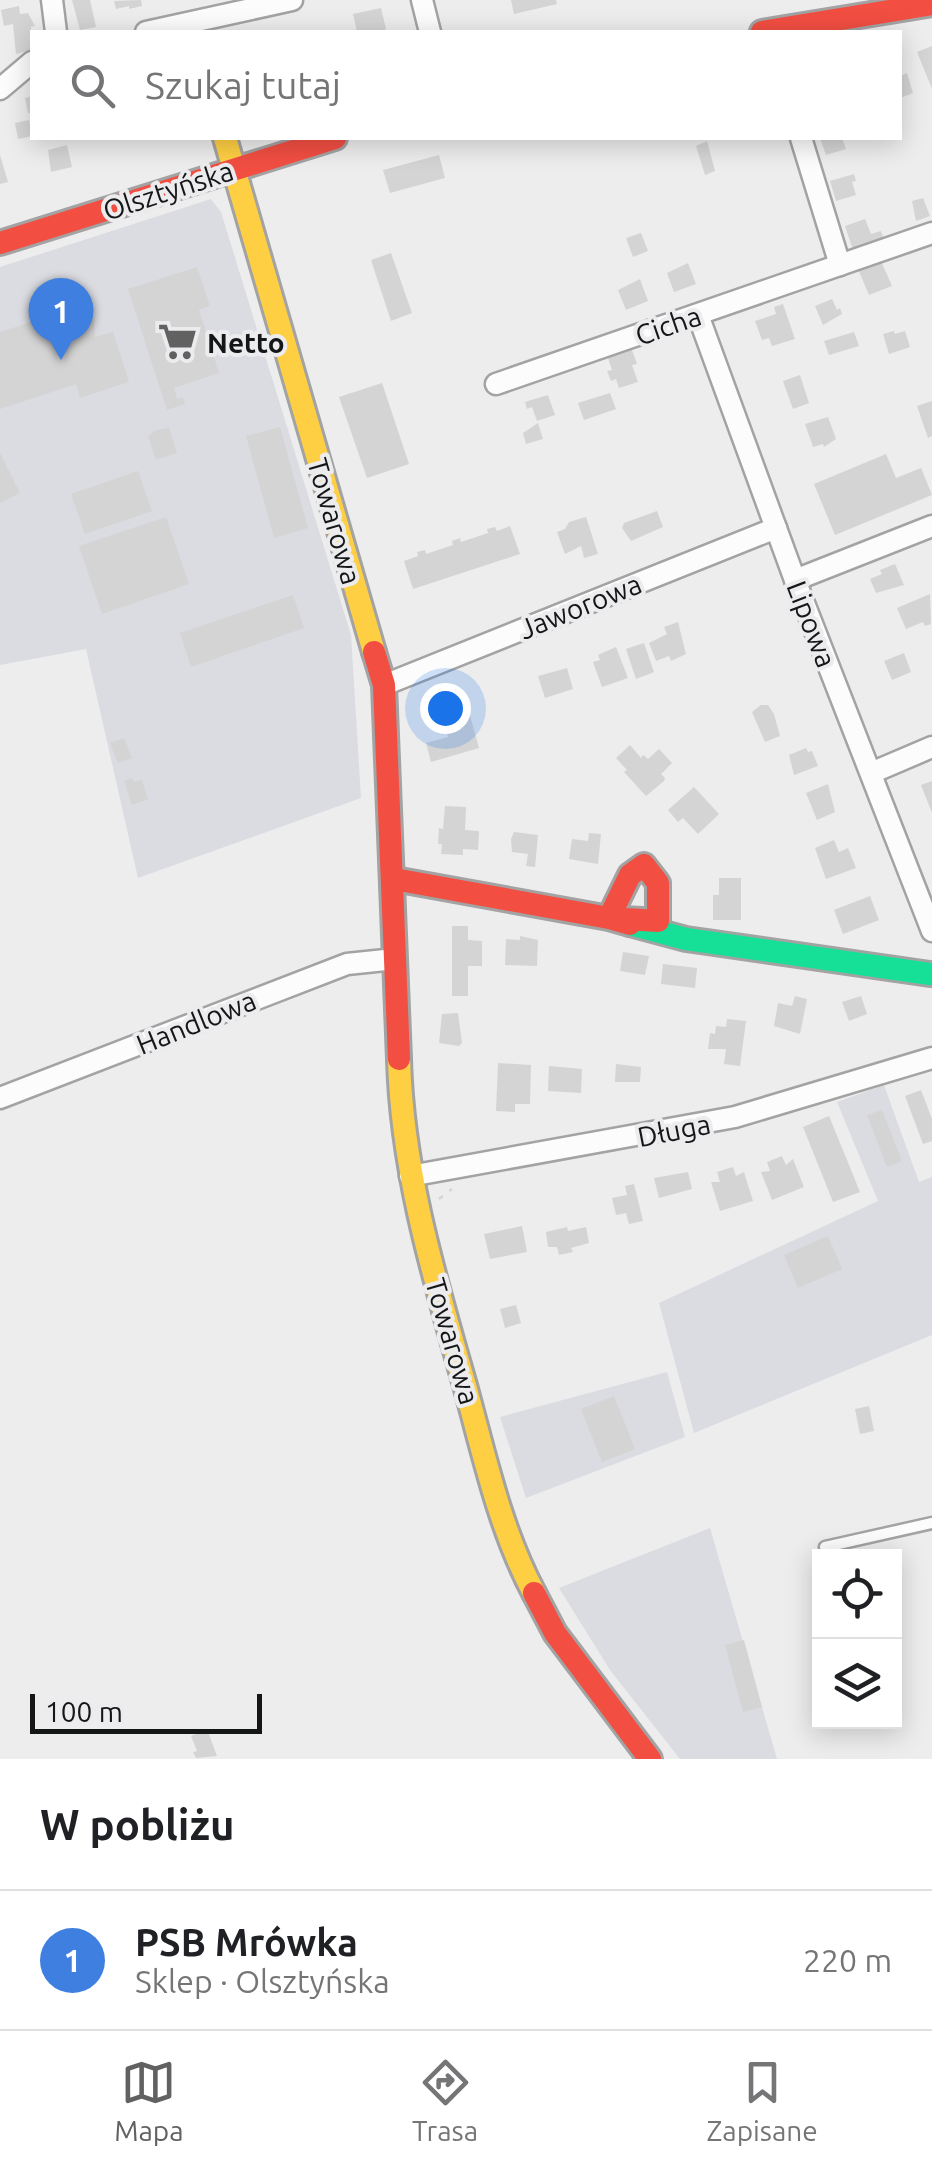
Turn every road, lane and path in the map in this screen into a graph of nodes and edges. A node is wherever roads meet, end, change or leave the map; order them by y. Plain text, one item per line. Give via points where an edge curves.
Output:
1 (52, 0) edge
2 (190, 0) edge
3 (292, 0) edge
4 (422, 0) edge
5 (925, 4) edge
6 (196, 28) edge
7 (56, 30) edge
8 (171, 30) edge
9 (430, 30) edge
10 (777, 30) edge
11 (30, 64) edge
12 (0, 89) edge
13 (226, 140) edge
14 (330, 140) edge
15 (802, 140) edge
16 (234, 170) junction
17 (932, 233) edge
18 (0, 243) edge
19 (840, 265) junction
20 (698, 315) junction
21 (496, 384) dead end
22 (932, 526) edge
23 (776, 528) junction
24 (794, 580) junction
25 (384, 685) junction
26 (932, 747) edge
27 (870, 772) junction
28 (394, 879) junction
29 (932, 930) edge
30 (395, 959) junction
31 (930, 974) edge
32 (932, 1058) edge
33 (0, 1098) edge
34 (448, 1170) junction
35 (410, 1176) junction
36 (436, 1200) dead end
37 (932, 1524) edge
38 (825, 1546) dead end
39 (650, 1759) edge

1 - 7 street
2 - 6 street
3 - 6 street
4 - 9 street
5 - 10 street
6 - 8 street
11 - 12 street
13 - 16 street, Towarowa
14 - 16 street, Olsztyńska
15 - 19 street
16 - 18 street, Olsztyńska
16 - 25 street, Towarowa
17 - 19 street, Cicha
19 - 20 street, Cicha
20 - 21 street, Cicha
20 - 23 street, Lipowa
22 - 24 street
23 - 24 street, Lipowa
23 - 25 street, Jaworowa
24 - 27 street, Lipowa
25 - 28 street, Towarowa
26 - 27 street
27 - 29 street, Lipowa
28 - 30 street, Towarowa
28 - 31 street via 686,938
30 - 33 street, Handlowa via 346,964
30 - 35 street, Towarowa
32 - 34 street, Długa via 736,1117
34 - 35 street, Długa
34 - 36 path via 453,1190
35 - 39 street, Towarowa via 504,1527 554,1633
37 - 38 lane

